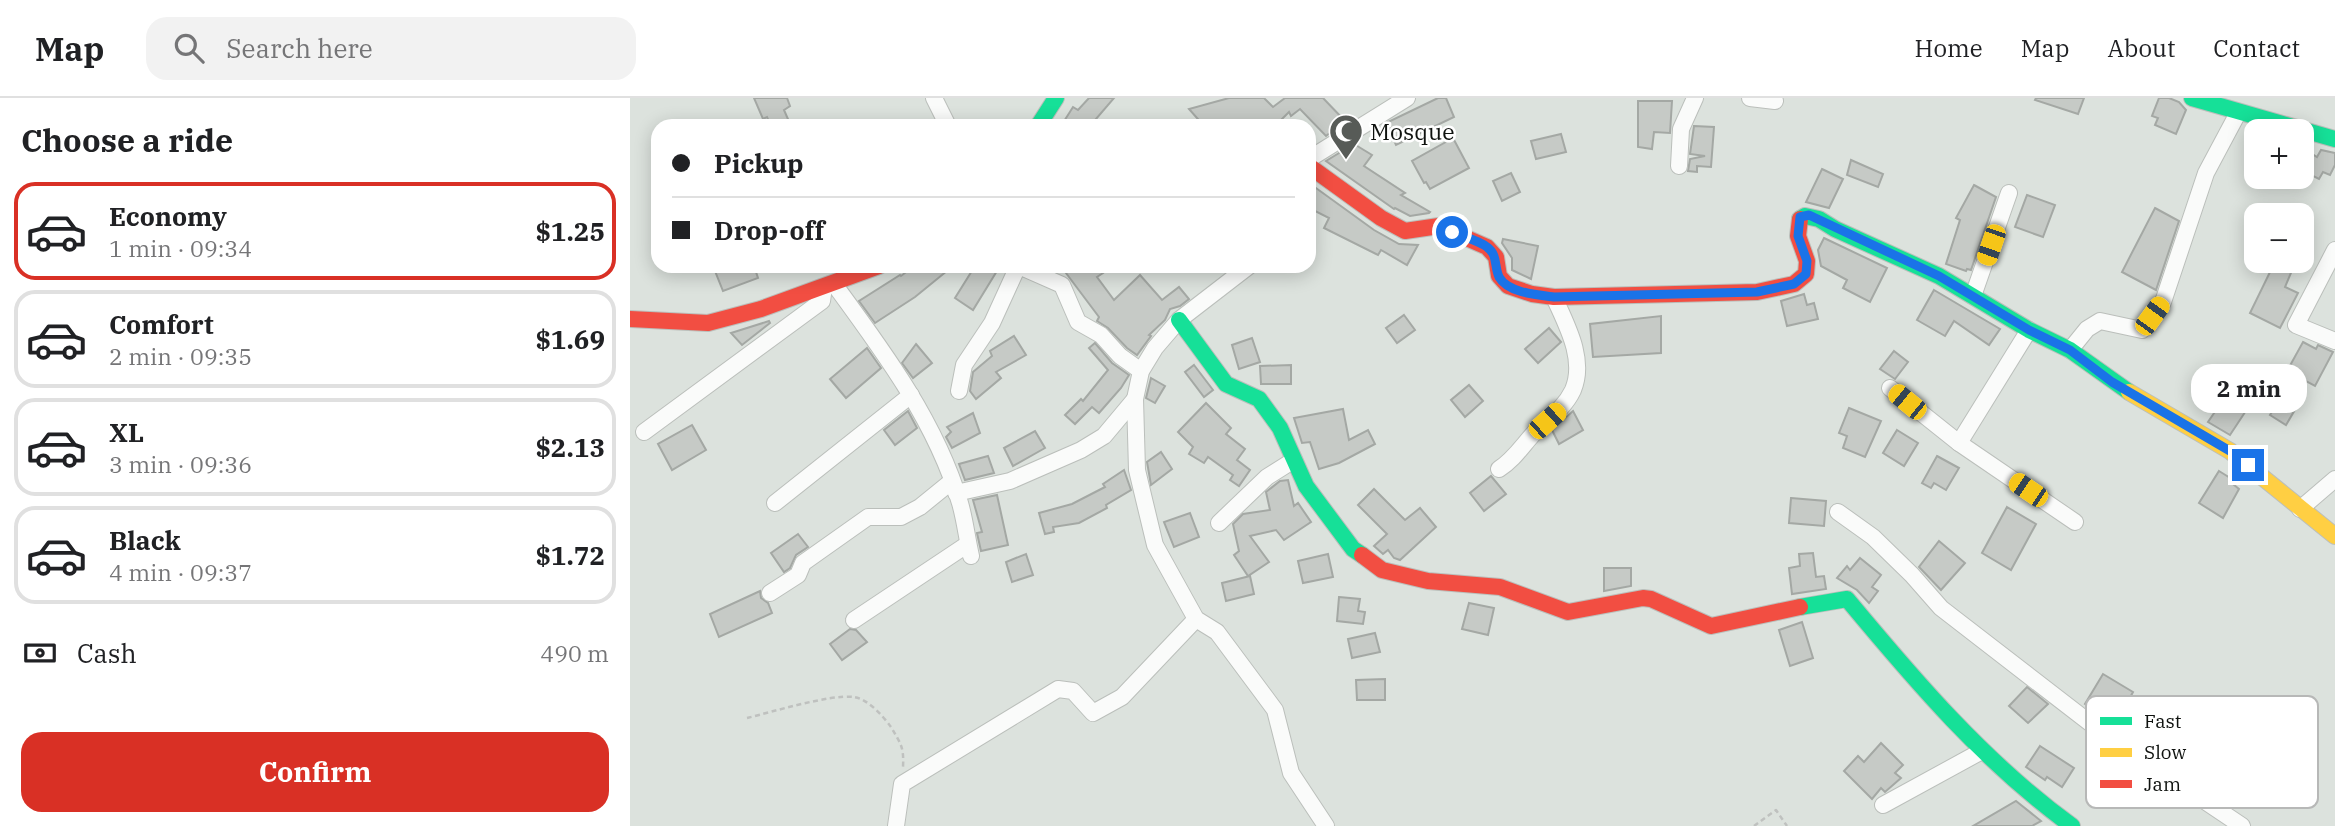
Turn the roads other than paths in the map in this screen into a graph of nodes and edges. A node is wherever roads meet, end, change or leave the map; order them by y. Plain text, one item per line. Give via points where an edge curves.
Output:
1 (934, 98) edge
2 (1056, 98) edge
3 (1407, 98) edge
4 (1695, 98) edge
5 (1750, 98) edge
6 (2192, 98) edge
7 (1775, 101) dead end
8 (2238, 113) junction
9 (944, 119) edge
10 (1042, 119) edge
11 (2335, 139) edge
12 (1316, 155) edge
13 (1679, 166) dead end
14 (1316, 171) edge
15 (2009, 193) dead end
16 (2335, 250) edge
17 (834, 273) edge
18 (862, 273) edge
19 (1016, 273) edge
20 (1035, 273) edge
21 (1240, 273) edge
22 (834, 284) junction
23 (1973, 296) junction
24 (1554, 297) junction
25 (1179, 320) junction
26 (630, 321) edge
27 (2029, 330) junction
28 (2335, 341) edge
29 (2070, 350) junction
30 (1141, 371) junction
31 (1890, 388) dead end
32 (959, 391) dead end
33 (911, 396) junction
34 (1135, 399) junction
35 (644, 432) dead end
36 (1959, 443) junction
37 (1294, 460) junction
38 (1499, 469) dead end
39 (2335, 479) edge
40 (954, 487) junction
41 (775, 503) dead end
42 (2300, 509) junction
43 (1838, 512) dead end
44 (2074, 522) dead end
45 (1219, 523) dead end
46 (2335, 536) edge
47 (771, 593) dead end
48 (1196, 619) junction
49 (854, 620) dead end
50 (2086, 720) edge
51 (1980, 752) junction
52 (1883, 804) dead end
53 (2215, 808) edge
54 (896, 826) edge
55 (1326, 826) edge
56 (2072, 826) edge
57 (2242, 826) edge

1 - 9 street
2 - 10 street
3 - 12 street
4 - 13 street via 1681,129
5 - 7 street
6 - 8 street
8 - 11 street
8 - 29 street via 2206,173 2163,302 2142,330 2100,321 2087,328
14 - 24 street via 1405,231 1439,226 1487,247 1508,286
15 - 23 street
16 - 28 street via 2296,325
17 - 22 street
18 - 22 street
19 - 32 street via 992,323 964,365
20 - 30 street via 1062,285 1078,322 1101,335 1119,356
21 - 25 street
22 - 26 street via 708,323
22 - 33 street via 897,369
22 - 35 street via 822,301
23 - 24 street via 1809,215 1800,217 1798,236 1807,261 1806,274 1794,284 1757,292
23 - 27 street
24 - 38 street via 1574,341 1573,389 1559,410
25 - 30 street
25 - 37 street via 1226,384 1259,399 1280,428
27 - 29 street
27 - 36 street
29 - 42 street via 2112,382 2230,451
30 - 34 street
31 - 36 street
33 - 40 street
33 - 41 street
34 - 40 street via 1104,436 1081,450 1010,481
34 - 48 street via 1137,470 1155,545
36 - 44 street
37 - 45 street via 1267,477
37 - 51 street via 1306,486 1353,549 1382,570 1428,581 1500,587 1568,612 1651,599 1712,626 1847,599
39 - 42 street
40 - 47 street via 901,517 868,516 803,563 798,575
40 - 49 street via 969,550
42 - 46 street
43 - 50 street via 1873,537 1941,608
48 - 54 street via 1109,705 1093,713 1073,691 1058,689 902,784
48 - 55 street via 1217,632 1275,710 1291,773
51 - 52 street
51 - 56 street
53 - 57 street

